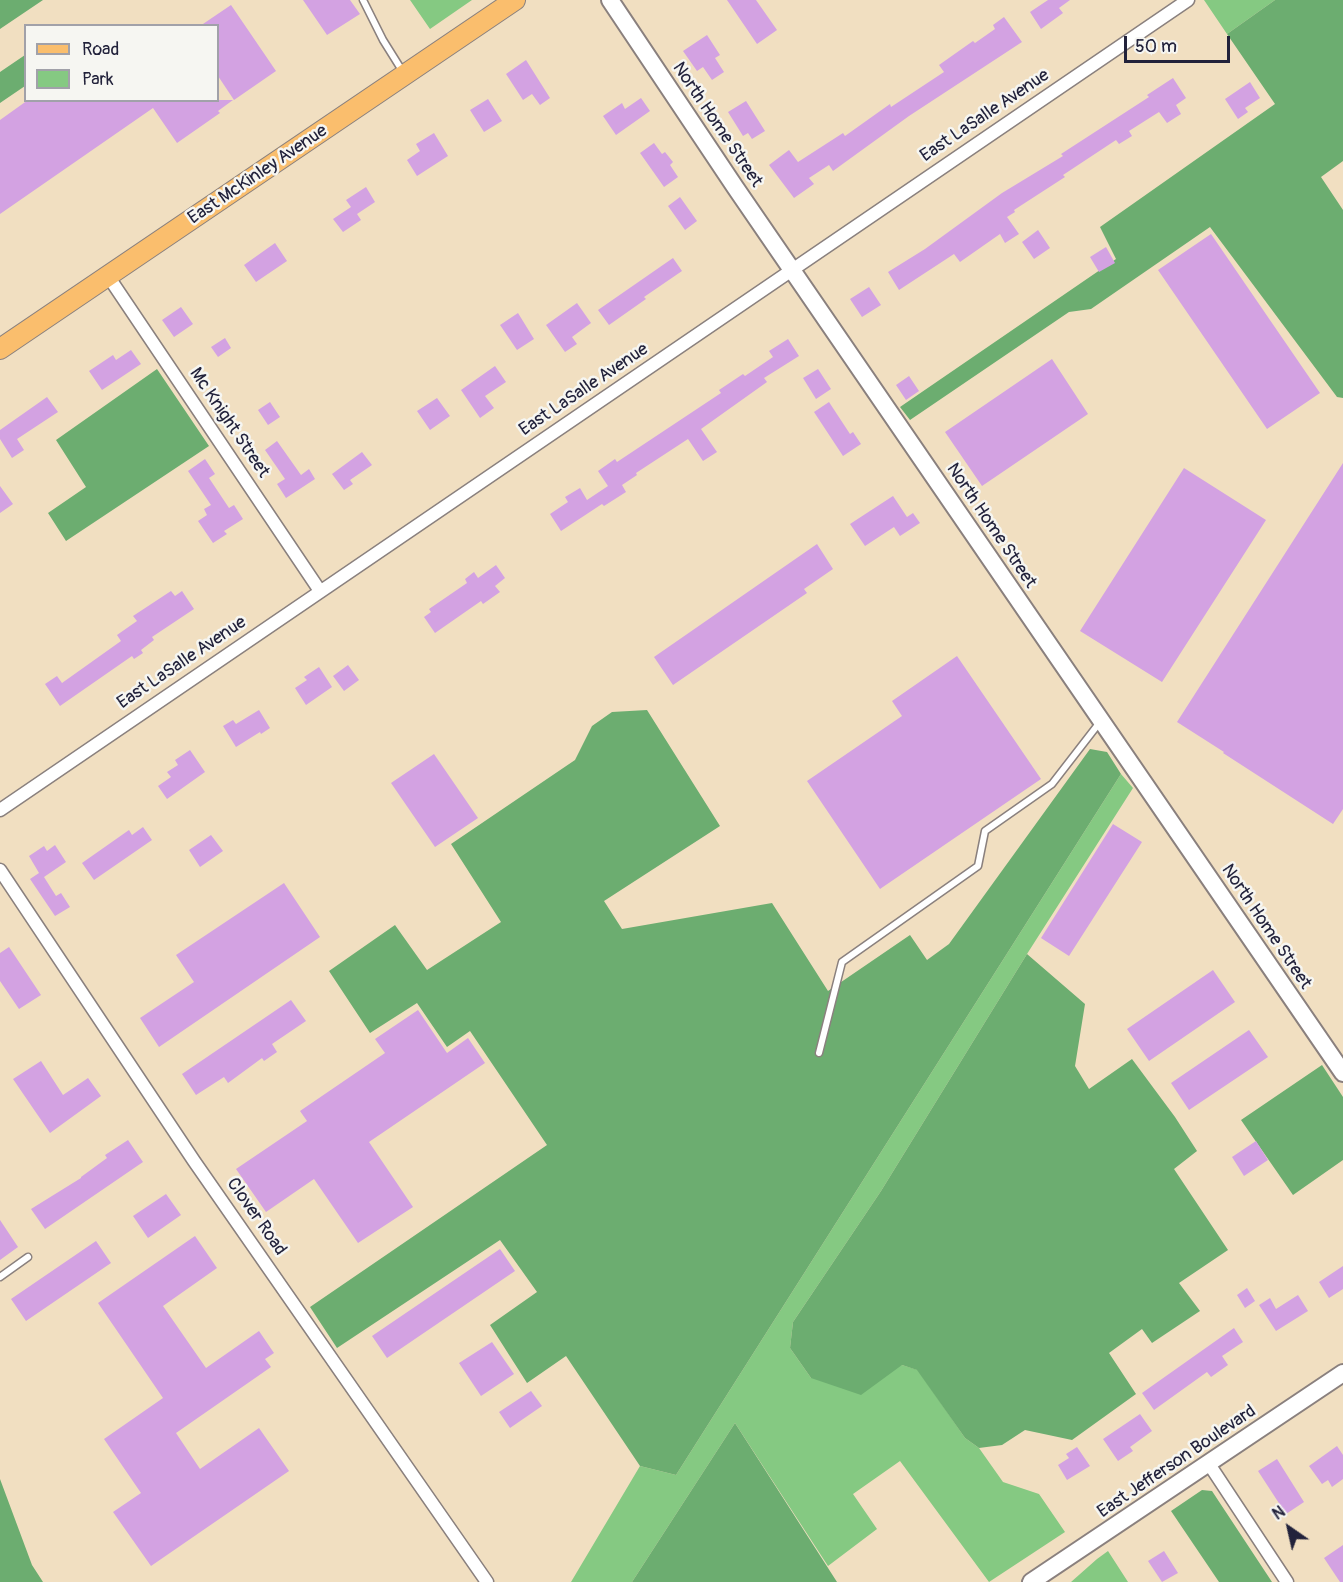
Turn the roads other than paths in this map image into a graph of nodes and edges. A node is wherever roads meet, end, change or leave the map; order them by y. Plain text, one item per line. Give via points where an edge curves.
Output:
1 (363, 0) edge
2 (515, 0) edge
3 (609, 0) edge
4 (1188, 0) edge
5 (405, 75) junction
6 (792, 270) junction
7 (108, 276) junction
8 (0, 349) edge
9 (320, 591) junction
10 (1101, 722) junction
11 (0, 810) edge
12 (0, 870) edge
13 (819, 1053) dead end
14 (1343, 1073) edge
15 (28, 1257) dead end
16 (0, 1277) edge
17 (1343, 1373) edge
18 (1209, 1464) junction
19 (487, 1582) edge
20 (1032, 1582) edge
21 (1287, 1582) edge

1 - 5 lane
2 - 5 main road, East McKinley Avenue
3 - 6 street, North Home Street
4 - 6 street, East LaSalle Avenue
5 - 7 main road, East McKinley Avenue
6 - 9 street, East LaSalle Avenue
6 - 10 street, North Home Street
7 - 8 main road, East McKinley Avenue
7 - 9 street, Mc Knight Street
9 - 11 street, East LaSalle Avenue
10 - 13 lane via 1052,784 985,831 978,866 842,962
10 - 14 street, North Home Street
12 - 19 street, Clover Road via 194,1161
15 - 16 lane
17 - 18 street, East Jefferson Boulevard
18 - 20 street, East Jefferson Boulevard
18 - 21 street

